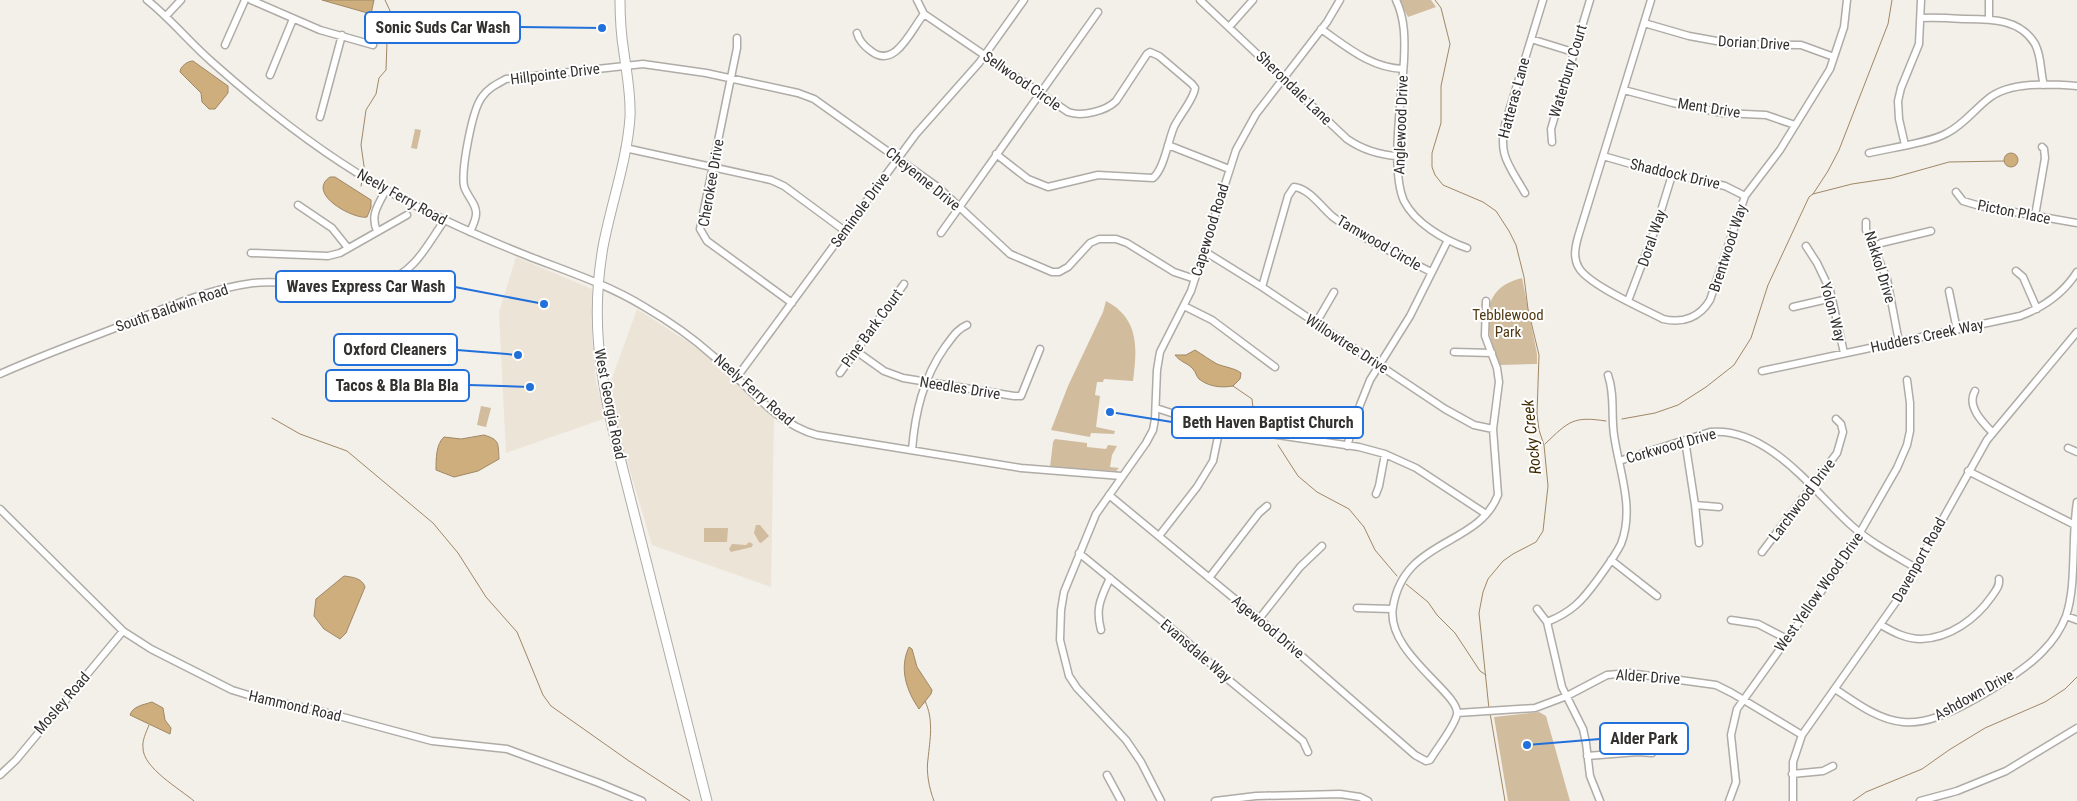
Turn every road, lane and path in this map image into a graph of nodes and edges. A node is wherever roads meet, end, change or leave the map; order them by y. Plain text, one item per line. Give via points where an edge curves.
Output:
1 (147, 0) edge
2 (181, 0) edge
3 (245, 0) edge
4 (251, 0) edge
5 (620, 0) edge
6 (917, 0) edge
7 (1024, 0) edge
8 (1200, 0) edge
9 (1253, 0) edge
10 (1340, 0) edge
11 (1396, 0) edge
12 (1543, 0) edge
13 (1590, 0) edge
14 (1651, 0) edge
15 (1847, 0) edge
16 (1921, 0) edge
17 (1989, 0) edge
18 (1098, 12) dead end
19 (924, 14) junction
20 (166, 16) junction
21 (1920, 18) junction
22 (293, 19) junction
23 (1989, 19) junction
24 (1644, 23) junction
25 (1229, 27) junction
26 (1321, 29) junction
27 (857, 33) dead end
28 (342, 35) junction
29 (737, 38) dead end
30 (1531, 40) junction
31 (225, 45) dead end
32 (372, 45) dead end
33 (1573, 52) junction
34 (984, 55) junction
35 (1834, 57) junction
36 (626, 66) junction
37 (1403, 69) junction
38 (270, 76) dead end
39 (1283, 77) junction
40 (731, 79) junction
41 (2044, 85) junction
42 (2077, 86) edge
43 (1624, 90) junction
44 (1039, 94) junction
45 (320, 117) dead end
46 (1795, 125) junction
47 (1552, 142) dead end
48 (1168, 145) junction
49 (1905, 145) junction
50 (2042, 146) dead end
51 (625, 148) junction
52 (1869, 153) dead end
53 (996, 154) junction
54 (1398, 156) junction
55 (1603, 156) junction
56 (898, 158) junction
57 (713, 166) junction
58 (1229, 169) junction
59 (1672, 175) junction
60 (386, 190) junction
61 (1956, 192) dead end
62 (1525, 193) dead end
63 (1745, 196) junction
64 (298, 205) dead end
65 (959, 208) junction
66 (407, 215) dead end
67 (2035, 216) junction
68 (444, 221) junction
69 (1866, 222) dead end
70 (2077, 223) edge
71 (378, 231) junction
72 (845, 231) junction
73 (1931, 231) dead end
74 (470, 232) junction
75 (941, 233) dead end
76 (1448, 240) junction
77 (1806, 246) dead end
78 (1874, 247) junction
79 (348, 248) junction
80 (1467, 248) dead end
81 (1204, 251) junction
82 (251, 253) dead end
83 (2016, 271) dead end
84 (1431, 272) junction
85 (2077, 272) edge
86 (1195, 279) junction
87 (598, 284) junction
88 (904, 284) dead end
89 (1262, 287) junction
90 (1948, 291) dead end
91 (1334, 292) dead end
92 (1832, 298) junction
93 (1486, 301) dead end
94 (1628, 301) junction
95 (792, 303) junction
96 (1184, 306) junction
97 (1793, 307) dead end
98 (2037, 309) junction
99 (1316, 323) junction
100 (967, 326) dead end
101 (1957, 330) junction
102 (2077, 332) edge
103 (1900, 342) junction
104 (1040, 349) dead end
105 (856, 352) junction
106 (1454, 352) dead end
107 (1492, 353) junction
108 (1844, 354) junction
109 (1379, 365) junction
110 (1275, 367) dead end
111 (1762, 371) dead end
112 (840, 373) dead end
113 (0, 374) edge
114 (1608, 375) dead end
115 (737, 377) junction
116 (1907, 380) dead end
117 (924, 383) junction
118 (1975, 391) dead end
119 (1156, 408) junction
120 (1836, 419) dead end
121 (1220, 427) junction
122 (1493, 429) junction
123 (1993, 433) junction
124 (1684, 440) junction
125 (1347, 446) junction
126 (2068, 448) dead end
127 (912, 450) junction
128 (2077, 452) edge
129 (1385, 454) junction
130 (1618, 461) junction
131 (1968, 471) junction
132 (1121, 476) junction
133 (1813, 486) junction
134 (1376, 494) dead end
135 (1109, 495) junction
136 (2077, 502) edge
137 (1695, 505) junction
138 (1267, 506) dead end
139 (1719, 507) dead end
140 (0, 509) edge
141 (1486, 514) junction
142 (2076, 525) edge
143 (1861, 534) junction
144 (1159, 536) junction
145 (1699, 543) dead end
146 (1322, 546) dead end
147 (1762, 552) dead end
148 (1079, 554) junction
149 (1611, 560) junction
150 (1916, 568) junction
151 (1110, 578) junction
152 (1209, 578) junction
153 (1999, 579) dead end
154 (1657, 596) dead end
155 (1357, 608) dead end
156 (1537, 609) dead end
157 (1392, 610) junction
158 (2066, 616) junction
159 (1259, 619) junction
160 (1731, 620) dead end
161 (2077, 620) edge
162 (1547, 622) junction
163 (1881, 625) junction
164 (1101, 630) dead end
165 (124, 631) junction
166 (1787, 639) junction
167 (1835, 689) junction
168 (1567, 696) junction
169 (1743, 699) junction
170 (1457, 713) junction
171 (2077, 728) edge
172 (1802, 735) junction
173 (1308, 752) dead end
174 (1652, 753) dead end
175 (1587, 756) junction
176 (1834, 766) dead end
177 (1792, 774) junction
178 (0, 775) edge
179 (1107, 775) dead end
180 (642, 801) edge
181 (706, 801) edge
182 (1121, 801) edge
183 (1161, 801) edge
184 (1215, 801) edge
185 (1368, 801) edge
186 (1600, 801) edge
187 (1729, 801) edge
188 (1793, 801) edge
189 (1920, 801) edge

1 - 20 street, Neely Ferry Road
2 - 20 street
3 - 31 street
4 - 22 street
5 - 36 main road, West Georgia Road
6 - 19 street, Sellwood Circle
7 - 34 street, Seminole Drive
8 - 25 street, Sherondale Lane
9 - 25 street
10 - 26 street, Capewood Road
11 - 37 street, Anglewood Drive via 1403,24
12 - 30 street, Hatteras Lane
13 - 33 street, Waterbury Court
14 - 24 street, Brentwood Way
15 - 35 street, Brentwood Way via 1844,27
16 - 21 street
17 - 23 street
18 - 44 street
19 - 27 street via 897,52 888,57 871,52
19 - 34 street, Sellwood Circle
20 - 60 street, Neely Ferry Road via 254,99
21 - 23 street
21 - 49 street via 1918,49 1898,101
22 - 28 street
22 - 38 street
23 - 41 street via 2012,24 2030,38 2038,53
24 - 35 street, Dorian Drive via 1733,44 1801,45
24 - 43 street, Brentwood Way
25 - 39 street, Sherondale Lane
26 - 37 street via 1360,56 1386,68
26 - 39 street, Capewood Road
28 - 32 street
28 - 45 street
29 - 40 street, Cherokee Drive
30 - 33 street
30 - 62 street, Hatteras Lane via 1502,140 1507,163
33 - 47 street, Waterbury Court via 1551,129
34 - 44 street, Sellwood Circle
34 - 56 street, Seminole Drive
35 - 46 street, Brentwood Way via 1825,79
36 - 40 street, Cheyenne Drive via 658,66
36 - 51 main road, West Georgia Road via 630,80 630,117
36 - 74 street, Hillpointe Drive via 506,79 491,86 475,107 463,176 476,215
37 - 54 street, Anglewood Drive
39 - 54 street, Sherondale Lane via 1352,142 1376,153
39 - 58 street, Capewood Road via 1247,129
40 - 56 street, Cheyenne Drive via 814,98
40 - 57 street, Cherokee Drive
41 - 42 street
41 - 49 street via 2000,91 1947,134
43 - 46 street, Ment Drive via 1723,113 1766,115
43 - 55 street, Brentwood Way
44 - 48 street, Sellwood Circle via 1072,114 1106,108 1116,101 1147,54 1154,53 1195,88
44 - 53 street
46 - 63 street, Brentwood Way
48 - 53 street, Sellwood Circle via 1159,172 1153,178 1098,175 1048,187 1028,179
48 - 58 street
49 - 52 street
50 - 67 street via 2045,158
51 - 57 street
51 - 87 main road, West Georgia Road
53 - 65 street
54 - 76 street, Anglewood Drive via 1398,181 1407,205 1418,218
55 - 59 street, Shaddock Drive
55 - 94 street, Brentwood Way via 1575,248 1576,260 1587,277
56 - 65 street, Cheyenne Drive
56 - 72 street, Seminole Drive
57 - 72 street via 778,182
57 - 95 street, Cherokee Drive via 700,223 702,235
58 - 81 street, Capewood Road
59 - 63 street, Shaddock Drive via 1725,186
59 - 94 street, Doral Way
60 - 68 street, Neely Ferry Road
60 - 71 street via 373,217
61 - 67 street, Picton Place via 1968,203
63 - 94 street, Brentwood Way via 1712,296 1702,312 1692,318 1670,321
64 - 79 street via 332,228
65 - 75 street
65 - 86 street, Cheyenne Drive via 1010,254 1052,272 1068,267 1090,243 1112,238 1127,243 1174,272
66 - 71 street
67 - 70 street, Picton Place
68 - 74 street, Neely Ferry Road
68 - 113 street, South Baldwin Road via 415,263 385,282 353,285 264,282 228,287
69 - 78 street, Nakkol Drive
71 - 79 street
72 - 95 street, Seminole Drive
73 - 78 street
74 - 87 street, Neely Ferry Road
76 - 80 street, Anglewood Drive
76 - 84 street, Tamwood Circle
77 - 92 street, Yolon Way via 1826,280
78 - 103 street, Nakkol Drive via 1886,279
79 - 82 street via 328,256
81 - 86 street, Capewood Road
81 - 89 street, Willowtree Drive
83 - 98 street via 2023,277
84 - 89 street, Tamwood Circle via 1359,234 1332,216 1302,188 1294,187 1288,196
84 - 109 street, Tamwood Circle via 1410,316
85 - 98 street, Hudders Creek Way via 2054,298
86 - 96 street, Capewood Road
87 - 115 street, Neely Ferry Road via 655,313 702,345
87 - 181 main road, West Georgia Road via 597,337 606,400
88 - 105 street, Pine Bark Court
89 - 99 street, Willowtree Drive
90 - 101 street
91 - 99 street
92 - 97 street
92 - 108 street, Yolon Way
93 - 107 street via 1485,330
95 - 115 street, Seminole Drive
96 - 110 street via 1212,320
96 - 119 street, Capewood Road via 1160,352
98 - 101 street, Hudders Creek Way
99 - 109 street, Willowtree Drive
100 - 117 street via 955,334
101 - 103 street, Hudders Creek Way
102 - 123 street, Davenport Road
103 - 108 street, Hudders Creek Way
104 - 117 street, Needles Drive via 1022,396
105 - 112 street, Pine Bark Court
105 - 117 street, Needles Drive via 890,374
106 - 107 street
107 - 122 street via 1499,382
108 - 111 street, Hudders Creek Way
109 - 122 street, Willowtree Drive via 1467,422
109 - 125 street, Tamwood Circle via 1360,405
114 - 130 street via 1613,388 1613,426
115 - 127 street, Neely Ferry Road via 798,429
116 - 143 street, West Yellow Wood Drive via 1911,416 1907,445
117 - 127 street
118 - 123 street via 1972,397 1974,409
119 - 121 street
119 - 132 street, Capewood Road via 1149,437
120 - 133 street, Larchwood Drive via 1842,428 1839,447
121 - 125 street
121 - 144 street via 1213,461
122 - 141 street via 1498,490 1496,500
123 - 131 street, Davenport Road
124 - 130 street, Corkwood Drive
124 - 133 street, Corkwood Drive via 1718,432 1744,436 1768,450
124 - 137 street
125 - 129 street
126 - 128 street
127 - 132 street, Neely Ferry Road via 1044,470
129 - 134 street
129 - 141 street via 1416,468
130 - 149 street via 1627,522 1621,543
131 - 142 street
131 - 150 street, Davenport Road
132 - 135 street
133 - 143 street, Corkwood Drive
133 - 147 street, Larchwood Drive
135 - 144 street, Agewood Drive
135 - 148 street via 1096,514
136 - 142 street, Ashdown Drive
137 - 139 street
137 - 145 street
138 - 152 street
140 - 165 street, Hammond Road
141 - 157 street via 1413,565 1400,582
142 - 158 street, Ashdown Drive via 2072,585
143 - 150 street, Corkwood Drive
143 - 166 street, West Yellow Wood Drive
144 - 152 street, Agewood Drive
146 - 159 street via 1300,567
148 - 151 street, Evansdale Way
148 - 183 street via 1061,604 1060,640 1066,669 1076,688 1133,749
149 - 154 street
149 - 162 street via 1573,609
150 - 163 street, Davenport Road
151 - 164 street via 1099,604 1097,616
151 - 173 street, Evansdale Way via 1303,741
152 - 159 street, Agewood Drive
153 - 163 street via 1998,587 1982,609 1964,624 1945,633 1912,638
155 - 157 street
156 - 162 street
157 - 170 street via 1395,628 1404,646 1424,673 1453,699
158 - 161 street
158 - 167 street, Ashdown Drive via 2052,641 2031,662 1961,706 1935,718 1913,722 1890,720
159 - 170 street, Agewood Drive via 1415,755 1426,761 1430,760
160 - 166 street via 1758,624
162 - 168 street via 1558,674
163 - 167 street, Davenport Road
165 - 178 street, Mosley Road
165 - 180 street, Hammond Road via 151,650 242,694 432,741 508,749
166 - 169 street, West Yellow Wood Drive
167 - 172 street, Davenport Road
168 - 169 street, Alder Drive via 1607,675 1622,672 1708,683
168 - 170 street, Alder Drive via 1535,708
168 - 175 street via 1582,729
169 - 172 street, Alder Drive
169 - 187 street, West Yellow Wood Drive via 1732,730 1736,782
171 - 189 street via 2006,771 1957,791
172 - 177 street, Davenport Road
174 - 175 street
175 - 186 street via 1592,785
176 - 177 street via 1823,771
177 - 188 street, Davenport Road
179 - 182 street
184 - 185 street via 1256,796 1340,794

